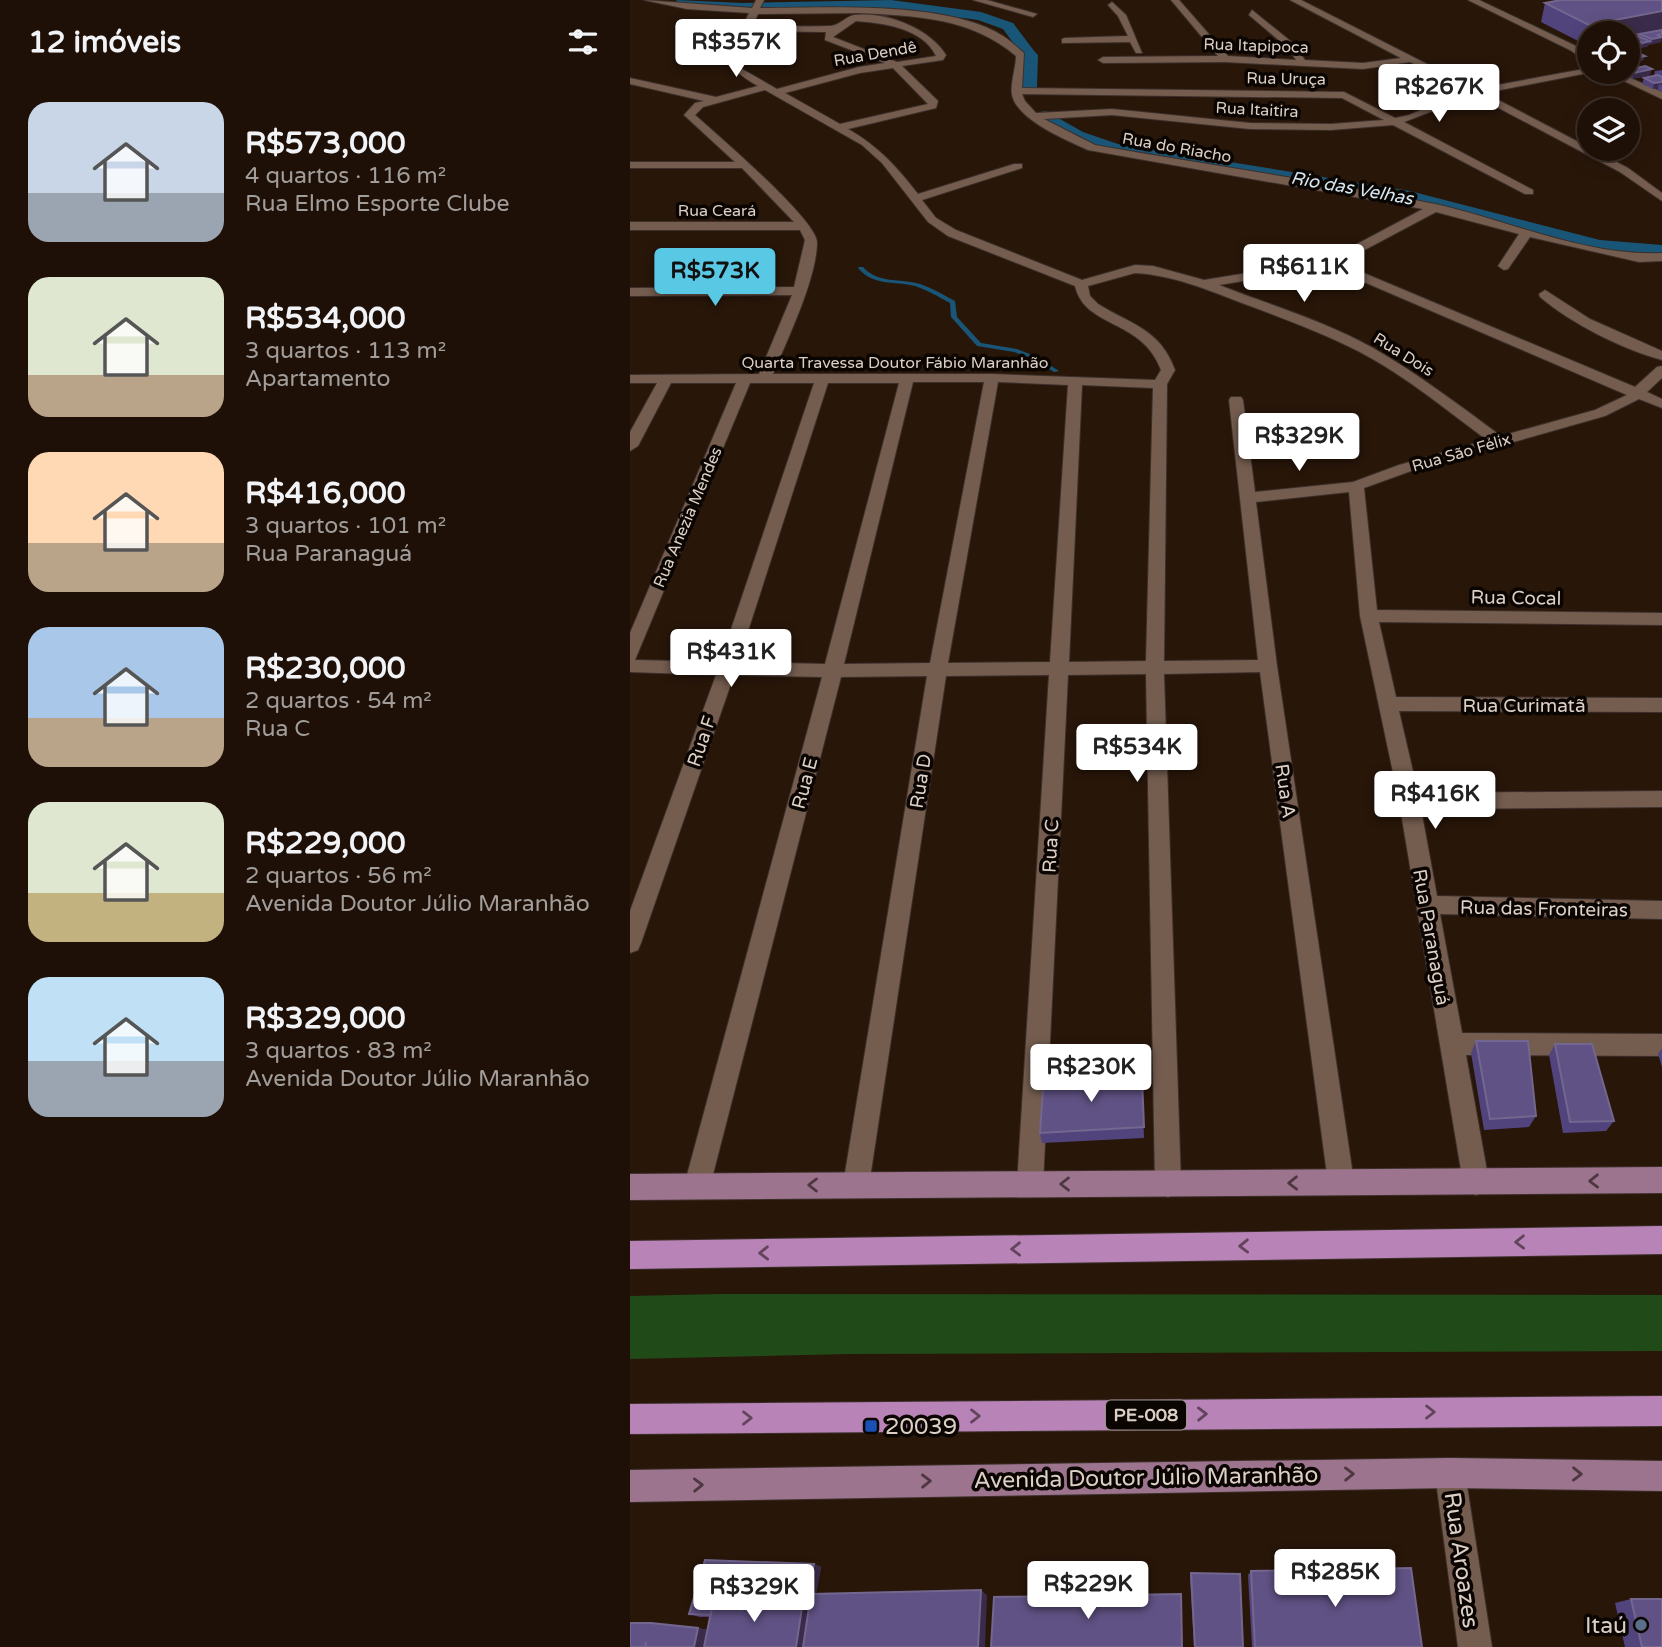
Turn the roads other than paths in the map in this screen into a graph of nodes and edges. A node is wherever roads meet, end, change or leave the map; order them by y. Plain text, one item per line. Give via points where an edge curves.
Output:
1 (648, 0) edge
2 (977, 0) edge
3 (1023, 0) edge
4 (1175, 0) edge
5 (1294, 0) edge
6 (1472, 0) edge
7 (1112, 5) dead end
8 (758, 6) edge
9 (1252, 13) dead end
10 (748, 28) junction
11 (836, 29) junction
12 (1662, 32) edge
13 (1640, 37) edge
14 (1134, 39) junction
15 (1065, 41) dead end
16 (1577, 51) edge
17 (1142, 59) junction
18 (1225, 59) junction
19 (1408, 60) junction
20 (1102, 61) dead end
21 (1301, 61) junction
22 (893, 63) junction
23 (1577, 73) edge
24 (630, 81) edge
25 (1636, 84) edge
26 (771, 90) junction
27 (1018, 91) junction
28 (1472, 92) junction
29 (1662, 96) edge
30 (714, 100) junction
31 (1042, 116) junction
32 (1394, 122) junction
33 (842, 127) junction
34 (630, 165) edge
35 (745, 165) junction
36 (1018, 166) dead end
37 (1529, 192) dead end
38 (1662, 198) edge
39 (914, 199) junction
40 (1435, 208) junction
41 (630, 226) edge
42 (804, 226) junction
43 (1526, 233) junction
44 (1662, 257) edge
45 (1330, 263) junction
46 (1504, 266) dead end
47 (1081, 284) junction
48 (1204, 284) junction
49 (800, 290) junction
50 (630, 292) edge
51 (1545, 294) dead end
52 (1662, 356) edge
53 (1662, 370) edge
54 (907, 378) junction
55 (992, 378) junction
56 (630, 379) edge
57 (666, 379) junction
58 (745, 379) junction
59 (764, 379) junction
60 (822, 379) junction
61 (1075, 381) junction
62 (1160, 384) junction
63 (1636, 392) junction
64 (1236, 400) dead end
65 (1662, 404) edge
66 (1498, 441) junction
67 (630, 446) edge
68 (1356, 486) junction
69 (1246, 498) junction
70 (1368, 616) junction
71 (1662, 619) edge
72 (632, 647) edge
73 (630, 666) edge
74 (1268, 666) junction
75 (1155, 668) junction
76 (727, 669) junction
77 (938, 669) junction
78 (1061, 669) junction
79 (833, 671) junction
80 (1387, 704) junction
81 (1662, 705) edge
82 (1662, 799) edge
83 (1409, 801) junction
84 (1427, 905) junction
85 (1662, 910) edge
86 (630, 943) edge
87 (1451, 1044) junction
88 (1662, 1045) edge
89 (1662, 1180) edge
90 (1341, 1182) junction
91 (1476, 1182) junction
92 (1030, 1184) junction
93 (1168, 1184) junction
94 (856, 1185) junction
95 (696, 1186) junction
96 (630, 1187) edge
97 (1662, 1240) edge
98 (630, 1255) edge
99 (1662, 1411) edge
100 (630, 1419) edge
101 (1450, 1473) junction
102 (1662, 1476) edge
103 (630, 1486) edge
104 (1475, 1647) edge

1 - 8 street via 669,8
2 - 3 street via 1033,14
4 - 18 street
5 - 19 street
6 - 16 street
7 - 14 street
8 - 10 street
8 - 27 street via 888,6 975,19 995,27 1021,55
9 - 21 street via 1291,46
10 - 11 street
10 - 26 street via 734,64
11 - 22 street via 828,38
11 - 22 street, Rua Dendê via 860,17 904,25 934,44 941,55
12 - 13 street
14 - 15 street
14 - 17 street
17 - 18 street, Rua Itapipoca
17 - 20 street, Rua Itapipoca
18 - 21 street, Rua Itapipoca
19 - 21 street, Rua Itapipoca via 1363,66
19 - 28 street
22 - 26 street, Rua Dendê
22 - 33 street via 932,99 932,106
23 - 28 street, Rua Itaitira
24 - 30 street
25 - 29 street
26 - 30 street, Rua Dendê
26 - 33 street
27 - 31 street, Rua do Riacho via 1021,103
27 - 32 street, Rua Uruça via 1343,95
28 - 32 street, Rua Itaitira
28 - 38 street via 1624,170
30 - 35 street via 695,107 689,115
31 - 32 street, Rua Itaitira via 1112,112 1299,127
31 - 40 street, Rua do Riacho via 1068,137 1092,148
32 - 37 street, Rua Uruça
33 - 39 street via 887,161
34 - 35 street
35 - 42 street
36 - 39 street
39 - 47 street via 952,233
40 - 43 street, Rua do Riacho
40 - 45 street
41 - 42 street, Rua Ceará
42 - 49 street via 811,240
43 - 44 street, Rua do Riacho via 1622,255
43 - 46 street
45 - 48 street
45 - 63 street
47 - 48 street, Rua Dois via 1135,269
47 - 62 street via 1085,302 1138,328 1158,346 1168,370
48 - 66 street, Rua Dois via 1366,350
49 - 50 street
49 - 59 street
51 - 52 street via 1578,319
53 - 63 street, Rua São Félix
54 - 55 street, Quarta Travessa Doutor Fábio Maranhão
54 - 60 street, Quarta Travessa Doutor Fábio Maranhão
54 - 79 street, Rua E
55 - 61 street, Quarta Travessa Doutor Fábio Maranhão
55 - 77 street, Rua D
56 - 57 street, Quarta Travessa Doutor Fábio Maranhão
57 - 58 street, Quarta Travessa Doutor Fábio Maranhão
57 - 67 street
58 - 59 street, Quarta Travessa Doutor Fábio Maranhão
58 - 72 street, Rua Anezia Mendes
59 - 60 street, Quarta Travessa Doutor Fábio Maranhão
60 - 76 street, Rua F
61 - 62 street, Quarta Travessa Doutor Fábio Maranhão
61 - 78 street, Rua C
62 - 75 street
63 - 65 street
63 - 66 street, Rua São Félix via 1600,413
64 - 69 street, Rua A
66 - 68 street, Rua São Félix
68 - 69 street, Rua São Félix
68 - 70 street, Rua Paranaguá
69 - 74 street, Rua A
70 - 71 street, Rua Cocal
70 - 80 street, Rua Paranaguá
73 - 76 street
74 - 75 street
74 - 90 street, Rua A
75 - 78 street
75 - 93 street
76 - 79 street
76 - 86 street, Rua F
77 - 78 street
77 - 79 street
77 - 94 street, Rua D
78 - 92 street, Rua C
79 - 95 street, Rua E
80 - 81 street, Rua Curimatã
80 - 83 street, Rua Paranaguá
82 - 83 street
83 - 84 street, Rua Paranaguá
84 - 85 street, Rua das Fronteiras
84 - 87 street, Rua Paranaguá
87 - 88 street
87 - 91 street, Rua Paranaguá
89 -> 91 main road
90 - 91 main road
90 -> 93 main road
93 -> 92 main road
92 - 94 main road
94 -> 95 main road
95 - 96 main road
97 -> 98 highway
100 -> 99 highway, PE-008
101 -> 102 main road, Avenida Doutor Júlio Maranhão
103 -> 101 main road, Avenida Doutor Júlio Maranhão
101 - 104 street, Rua Aroazes

